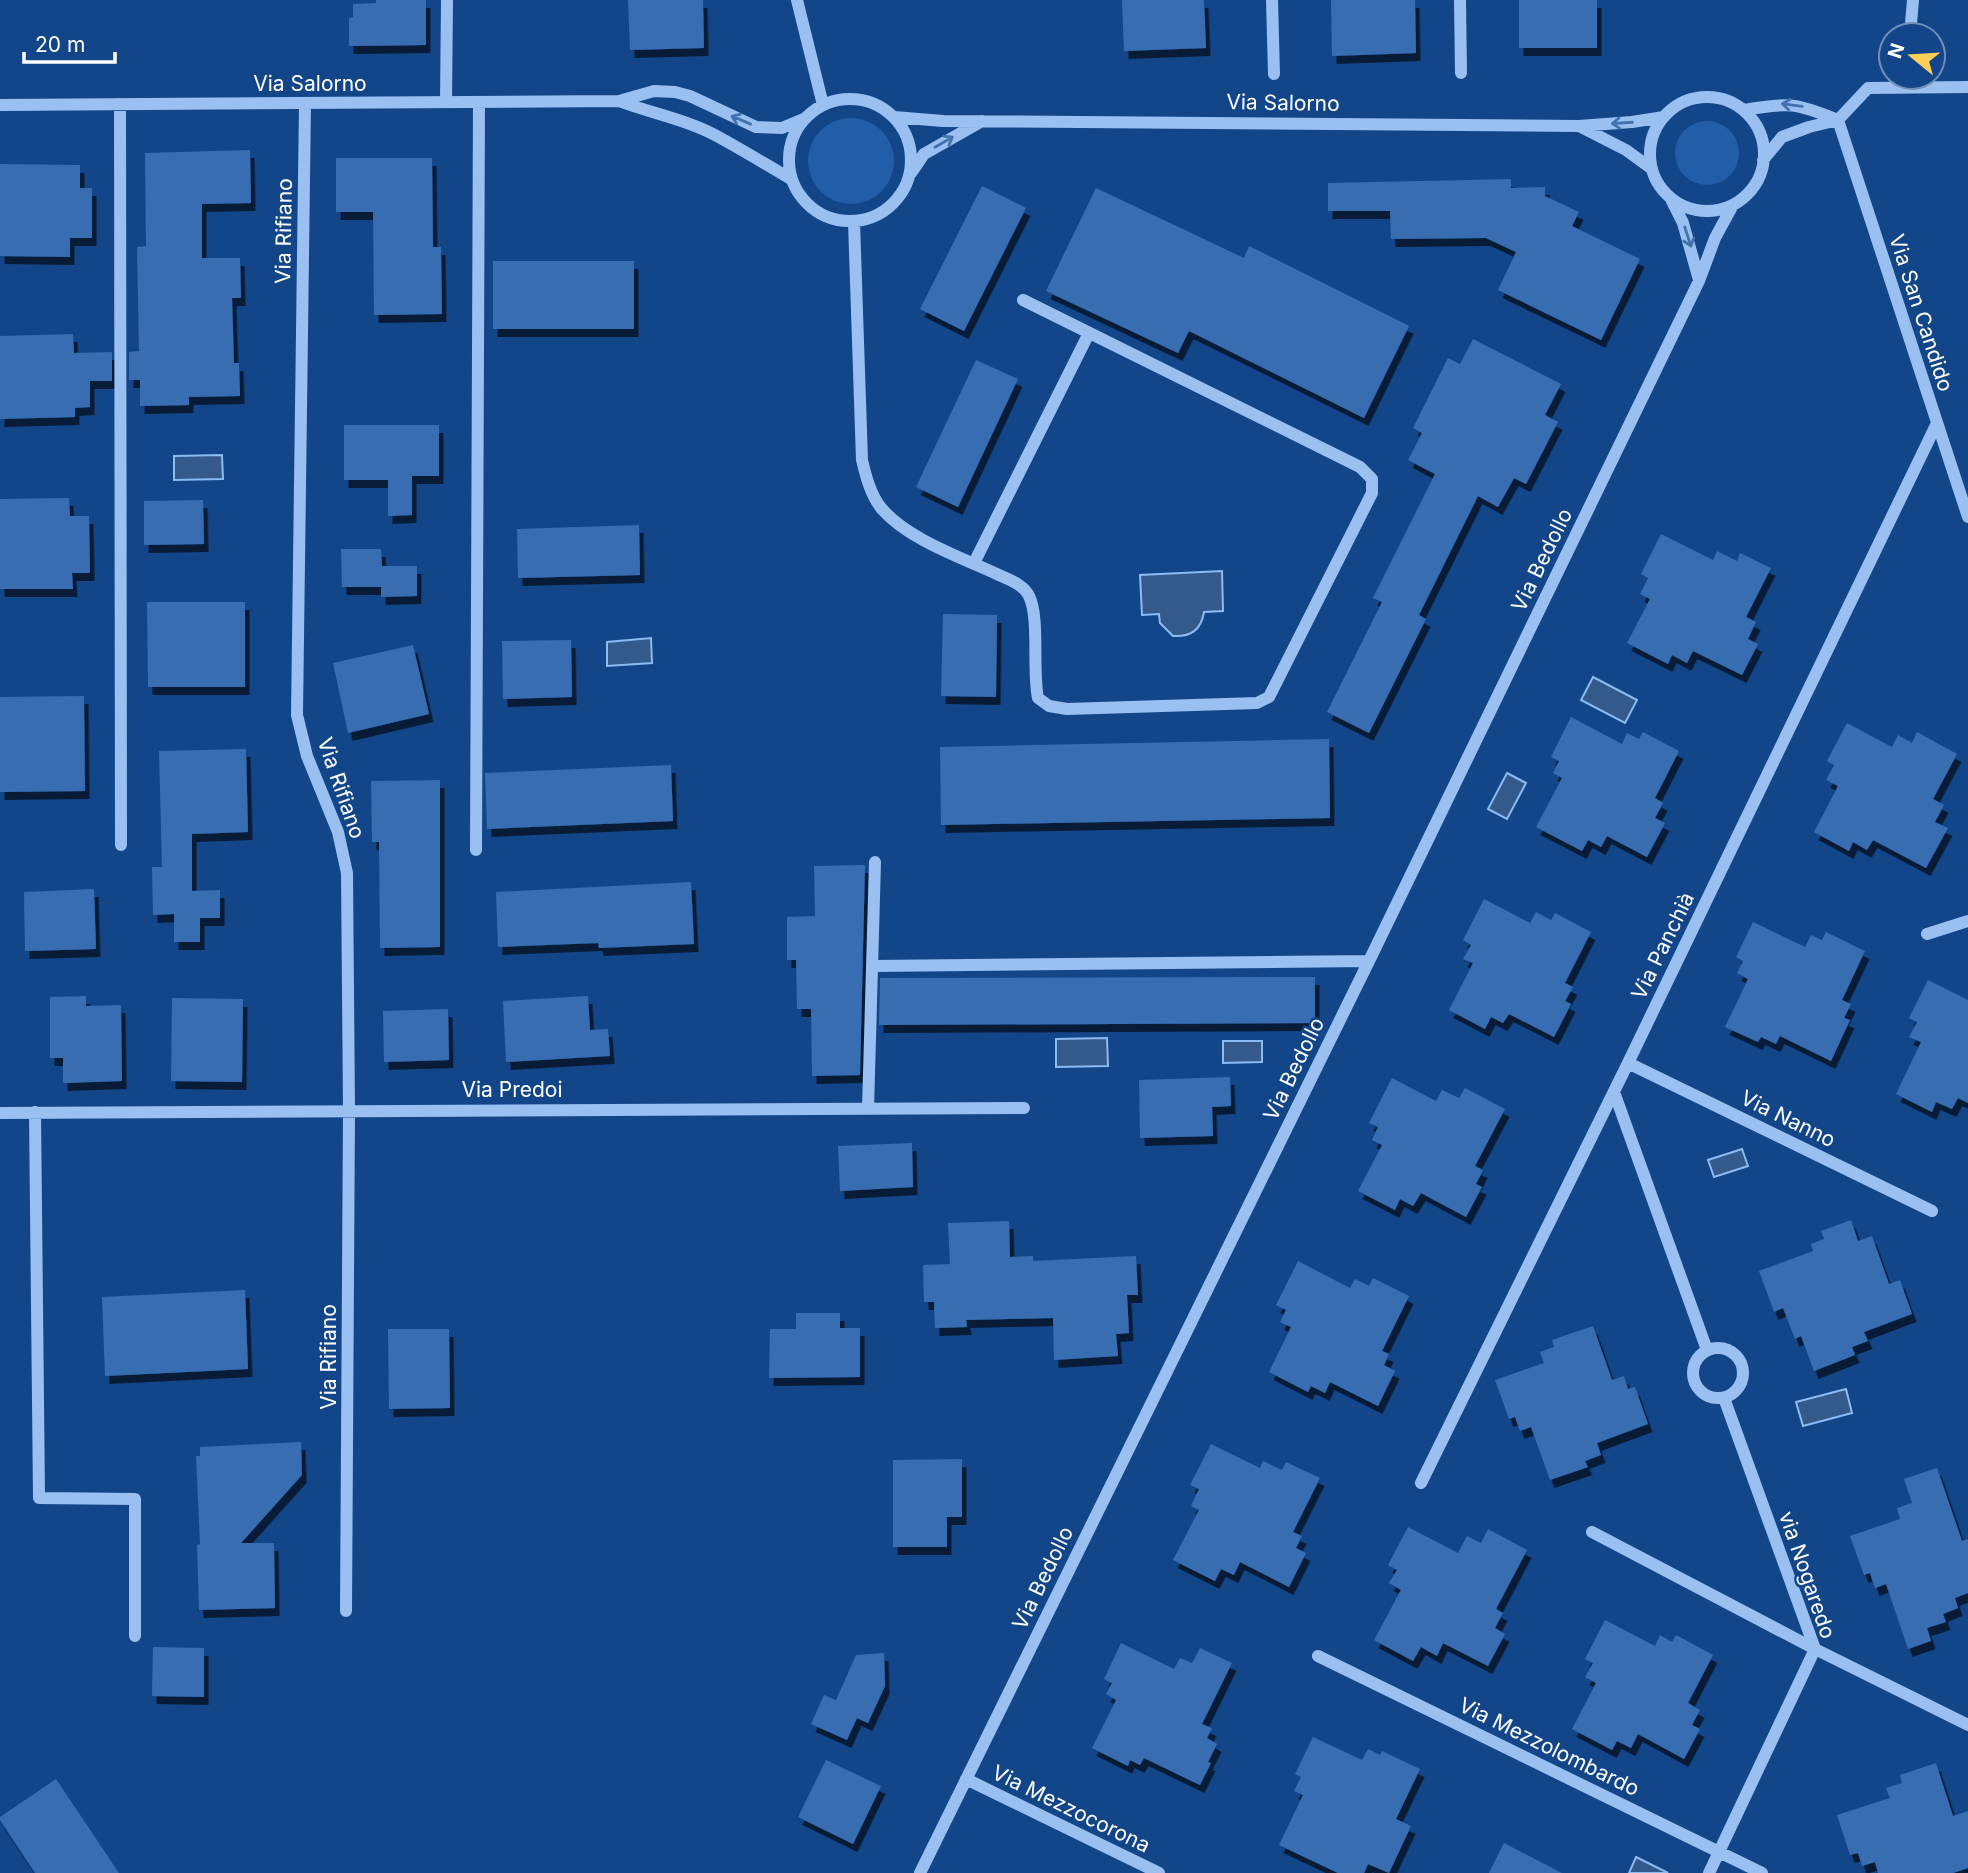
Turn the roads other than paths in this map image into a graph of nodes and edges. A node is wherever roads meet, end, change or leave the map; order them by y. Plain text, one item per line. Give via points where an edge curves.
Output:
1 (447, 0) edge
2 (797, 0) edge
3 (1272, 0) edge
4 (1460, 0) edge
5 (1913, 0) edge
6 (1911, 21) edge
7 (1461, 73) dead end
8 (1274, 74) dead end
9 (1947, 85) edge
10 (1877, 87) edge
11 (1968, 87) edge
12 (619, 101) junction
13 (446, 102) junction
14 (479, 102) junction
15 (305, 103) junction
16 (120, 104) junction
17 (0, 105) edge
18 (823, 105) junction
19 (1744, 110) junction
20 (894, 117) junction
21 (1664, 117) junction
22 (806, 118) junction
23 (986, 119) junction
24 (1838, 120) junction
25 (1579, 125) junction
26 (1763, 160) junction
27 (1652, 169) junction
28 (910, 175) junction
29 (791, 179) junction
30 (1670, 197) junction
31 (1732, 205) junction
32 (854, 222) junction
33 (1699, 281) junction
34 (1023, 300) dead end
35 (1089, 333) junction
36 (1937, 423) junction
37 (1968, 517) edge
38 (974, 563) junction
39 (121, 845) dead end
40 (476, 850) dead end
41 (875, 862) dead end
42 (1968, 921) edge
43 (1927, 934) dead end
44 (1369, 961) junction
45 (873, 966) junction
46 (1628, 1063) junction
47 (1614, 1092) junction
48 (1024, 1108) dead end
49 (868, 1109) junction
50 (349, 1110) junction
51 (35, 1112) junction
52 (0, 1113) edge
53 (1932, 1211) dead end
54 (1707, 1350) junction
55 (1724, 1398) junction
56 (1421, 1483) dead end
57 (1592, 1532) dead end
58 (346, 1611) dead end
59 (135, 1636) dead end
60 (1815, 1648) junction
61 (1318, 1656) dead end
62 (1968, 1725) edge
63 (966, 1779) junction
64 (1720, 1852) junction
65 (919, 1873) edge
66 (1159, 1873) edge
67 (1709, 1873) edge
68 (1762, 1873) edge

1 - 13 street
2 - 18 street
3 - 8 street
4 - 7 street
5 - 6 street
9 - 11 street
10 - 24 street via 1868,88
12 - 14 street, Via Salorno
22 -> 12 street, Via Salorno via 782,128 756,127 675,92 654,91
12 - 29 street, Via Salorno via 710,133
13 - 14 street, Via Salorno
13 - 15 street, Via Salorno
14 - 40 street
15 - 16 street, Via Salorno
15 - 50 street, Via Rifiano via 297,715 307,756 338,832 347,873
16 - 17 street, Via Salorno
16 - 39 street
18 - 20 street via 861,100
18 - 22 street
19 - 21 street via 1724,99 1702,97 1681,103
24 -> 19 street via 1806,107 1780,104
19 - 26 street via 1762,138
20 - 23 street, Via Salorno
20 - 28 street via 906,134
21 -> 25 street, Via Salorno
21 - 27 street via 1650,147
22 - 29 street via 790,147
23 - 25 street, Via Salorno
28 -> 23 street via 924,154
24 - 26 street via 1782,137
24 - 36 street, Via San Candido
25 - 27 street, Via Salorno
26 - 31 street via 1756,181
27 - 30 street
28 - 32 street via 890,208
29 - 32 street via 816,212
30 - 31 street via 1700,210
30 -> 33 street via 1683,223
31 - 33 street, Via Bedollo
32 - 38 street via 862,460 868,484 882,509 901,526
33 - 44 street, Via Bedollo
34 - 35 street
35 - 38 street
35 - 38 street via 1360,467 1372,479 1372,493 1276,685 1269,697 1257,703 1049,706 1038,698 1035,684 1029,596 1018,584
36 - 37 street, Via San Candido
36 - 46 street, Via Panchià
41 - 45 street
42 - 43 street
44 - 45 street
44 - 63 street, Via Bedollo
45 - 49 street
46 - 47 street, Via Panchià
46 - 53 street, Via Nanno
47 - 54 street
47 - 56 street, Via Panchià
48 - 49 street, Via Predoi
49 - 50 street, Via Predoi
50 - 51 street, Via Predoi
50 - 58 street, Via Rifiano
51 - 52 street, Via Predoi
51 - 59 street via 39,1498 135,1499
54 - 55 street via 1693,1370 1696,1386 1708,1397
54 - 55 street via 1732,1352 1742,1364 1742,1381
55 - 60 street, via Nogaredo
57 - 60 street
60 - 62 street
60 - 64 street, via Nogaredo
61 - 64 street, Via Mezzolombardo
63 - 65 street, Via Bedollo
63 - 66 street, Via Mezzocorona
64 - 67 street, via Nogaredo
64 - 68 street, Via Mezzolombardo

